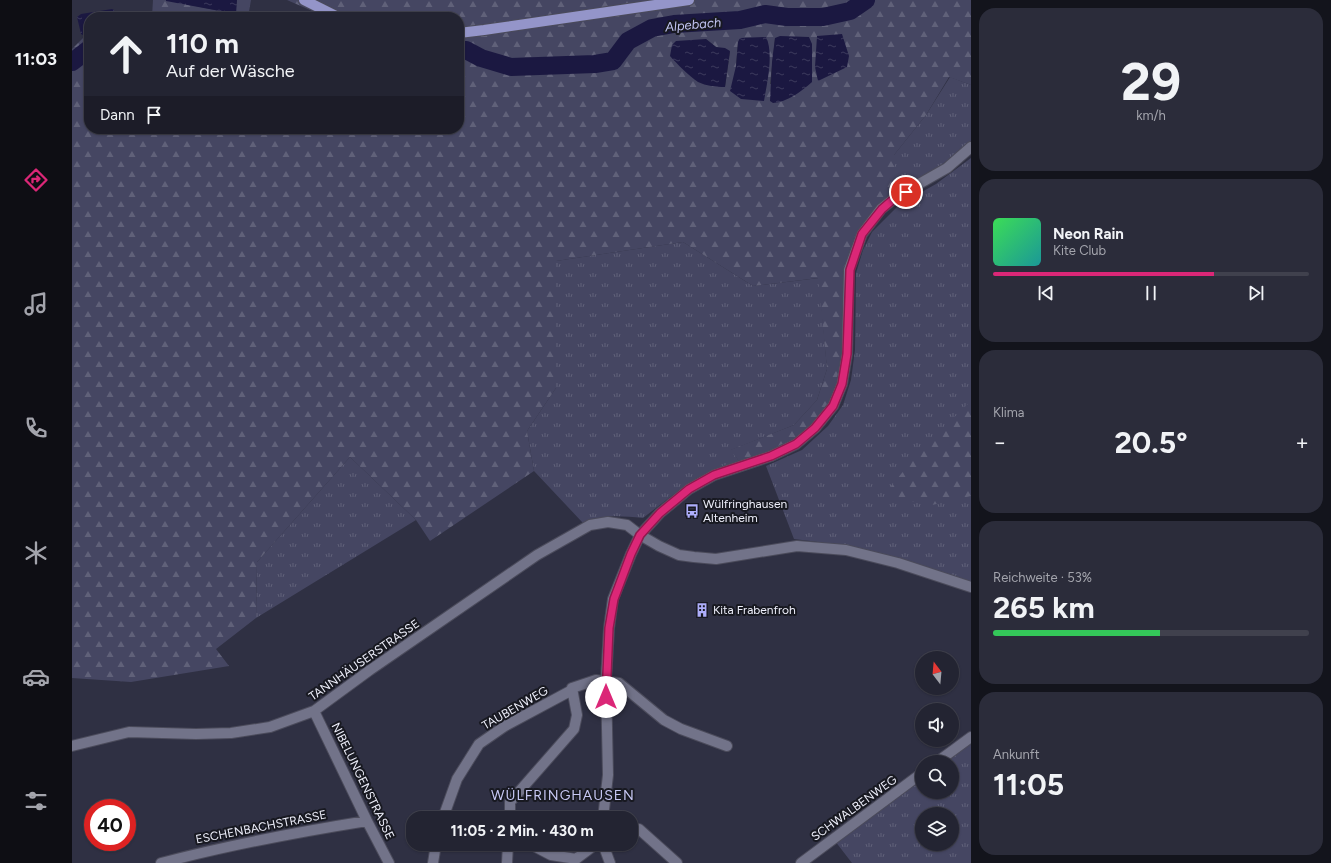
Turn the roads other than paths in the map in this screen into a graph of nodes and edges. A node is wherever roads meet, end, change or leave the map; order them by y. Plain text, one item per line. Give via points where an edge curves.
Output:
1 (304, 0) edge
2 (689, 0) edge
3 (328, 12) edge
4 (464, 32) edge
5 (971, 147) edge
6 (640, 535) junction
7 (971, 586) edge
8 (606, 681) junction
9 (572, 688) junction
10 (314, 711) junction
11 (971, 737) edge
12 (72, 746) edge
13 (727, 746) dead end
14 (947, 755) edge
15 (915, 778) edge
16 (446, 811) edge
17 (510, 811) edge
18 (603, 811) edge
19 (367, 821) junction
20 (638, 829) edge
21 (435, 851) edge
22 (508, 851) edge
23 (542, 851) edge
24 (587, 851) edge
25 (606, 851) edge
26 (575, 861) edge
27 (161, 863) edge
28 (388, 863) edge
29 (433, 863) edge
30 (507, 863) edge
31 (610, 863) edge
32 (677, 863) edge
33 (801, 863) edge

1 - 3 main road
2 - 4 main road
5 - 6 street via 947,168 896,197 882,209 862,234 850,270 847,354 842,384 833,406 815,428 796,444 771,456 714,475 689,489 660,513
6 - 7 street, TANNHÄUSERSTRASSE via 679,556 716,558 797,546 846,550
6 - 8 street via 614,599 609,628
6 - 10 street, TANNHÄUSERSTRASSE via 627,526 608,522 590,525 537,555
8 - 9 street, TAUBENWEG via 596,680
8 - 13 street via 619,683 664,720
8 - 18 street via 608,775
9 - 16 street, TAUBENWEG via 504,726 479,744 457,779
9 - 17 street via 577,715 574,729 510,802
10 - 12 street, TANNHÄUSERSTRASSE via 270,727 230,733 129,732
10 - 19 street, NIBELUNGENSTRASSE
11 - 14 street
15 - 33 street, SCHWALBENWEG
19 - 27 street, ESCHENBACHSTRASSE via 264,838
19 - 28 street, NIBELUNGENSTRASSE
20 - 32 street
21 - 29 street
22 - 30 street
23 - 26 street via 551,856
24 - 26 street
25 - 31 street

